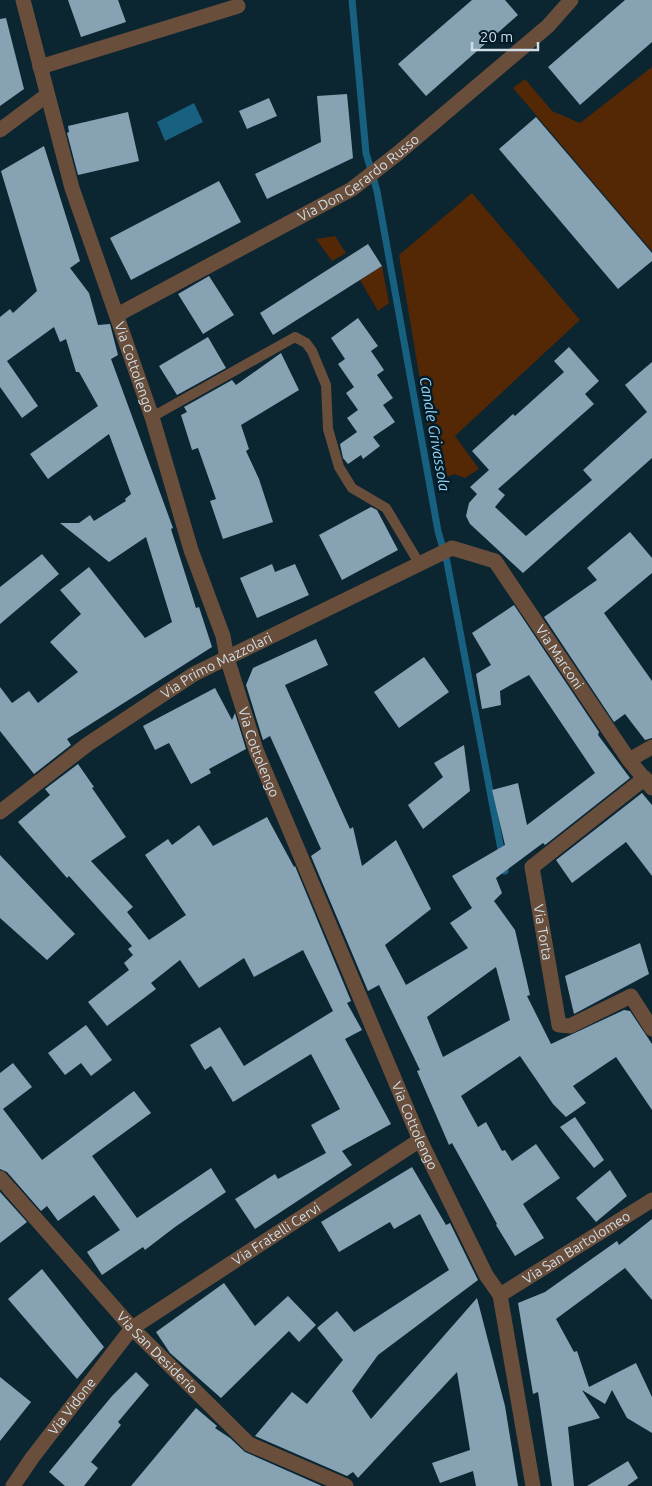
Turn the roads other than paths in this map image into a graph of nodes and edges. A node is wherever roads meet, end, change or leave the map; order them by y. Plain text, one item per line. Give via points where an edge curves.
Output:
1 (23, 0) edge
2 (571, 0) edge
3 (238, 6) dead end
4 (40, 67) junction
5 (48, 95) junction
6 (0, 130) edge
7 (117, 315) junction
8 (152, 418) junction
9 (447, 550) joint
10 (419, 563) junction
11 (227, 658) junction
12 (652, 747) edge
13 (630, 760) junction
14 (648, 783) edge
15 (0, 812) edge
16 (652, 1029) edge
17 (420, 1140) junction
18 (0, 1178) edge
19 (652, 1200) edge
20 (500, 1295) junction
21 (132, 1328) junction
22 (13, 1486) edge
23 (346, 1486) edge
24 (533, 1486) edge

1 - 4 street, Via Cottolengo
2 - 7 street, Via Don Gerardo Russo via 548,26 352,189
3 - 4 street
4 - 5 street, Via Cottolengo
5 - 6 street
5 - 7 street, Via Cottolengo via 72,188
7 - 8 street, Via Cottolengo
8 - 10 lane via 295,337 312,351 326,384 328,428 339,467 352,488 386,508
8 - 11 street, Via Cottolengo
9 - 10 street, Via Primo Mazzolari
9 - 13 street, Via Marconi via 495,561
10 - 11 street, Via Primo Mazzolari
11 - 15 street, Via Primo Mazzolari via 188,678 88,744
11 - 17 street, Via Cottolengo via 256,750
12 - 13 street
13 - 14 street, Via Marconi
14 - 16 street, Via Torta via 532,867 559,1025 570,1026 631,996
17 - 20 street, Via Cottolengo via 486,1275
17 - 21 street, Via Fratelli Cervi
18 - 21 street, Via San Desiderio
19 - 20 street, Via San Bartolomeo
20 - 24 street, Via Cottolengo
21 - 22 street, Via Vidone
21 - 23 street, Via San Desiderio via 249,1444

